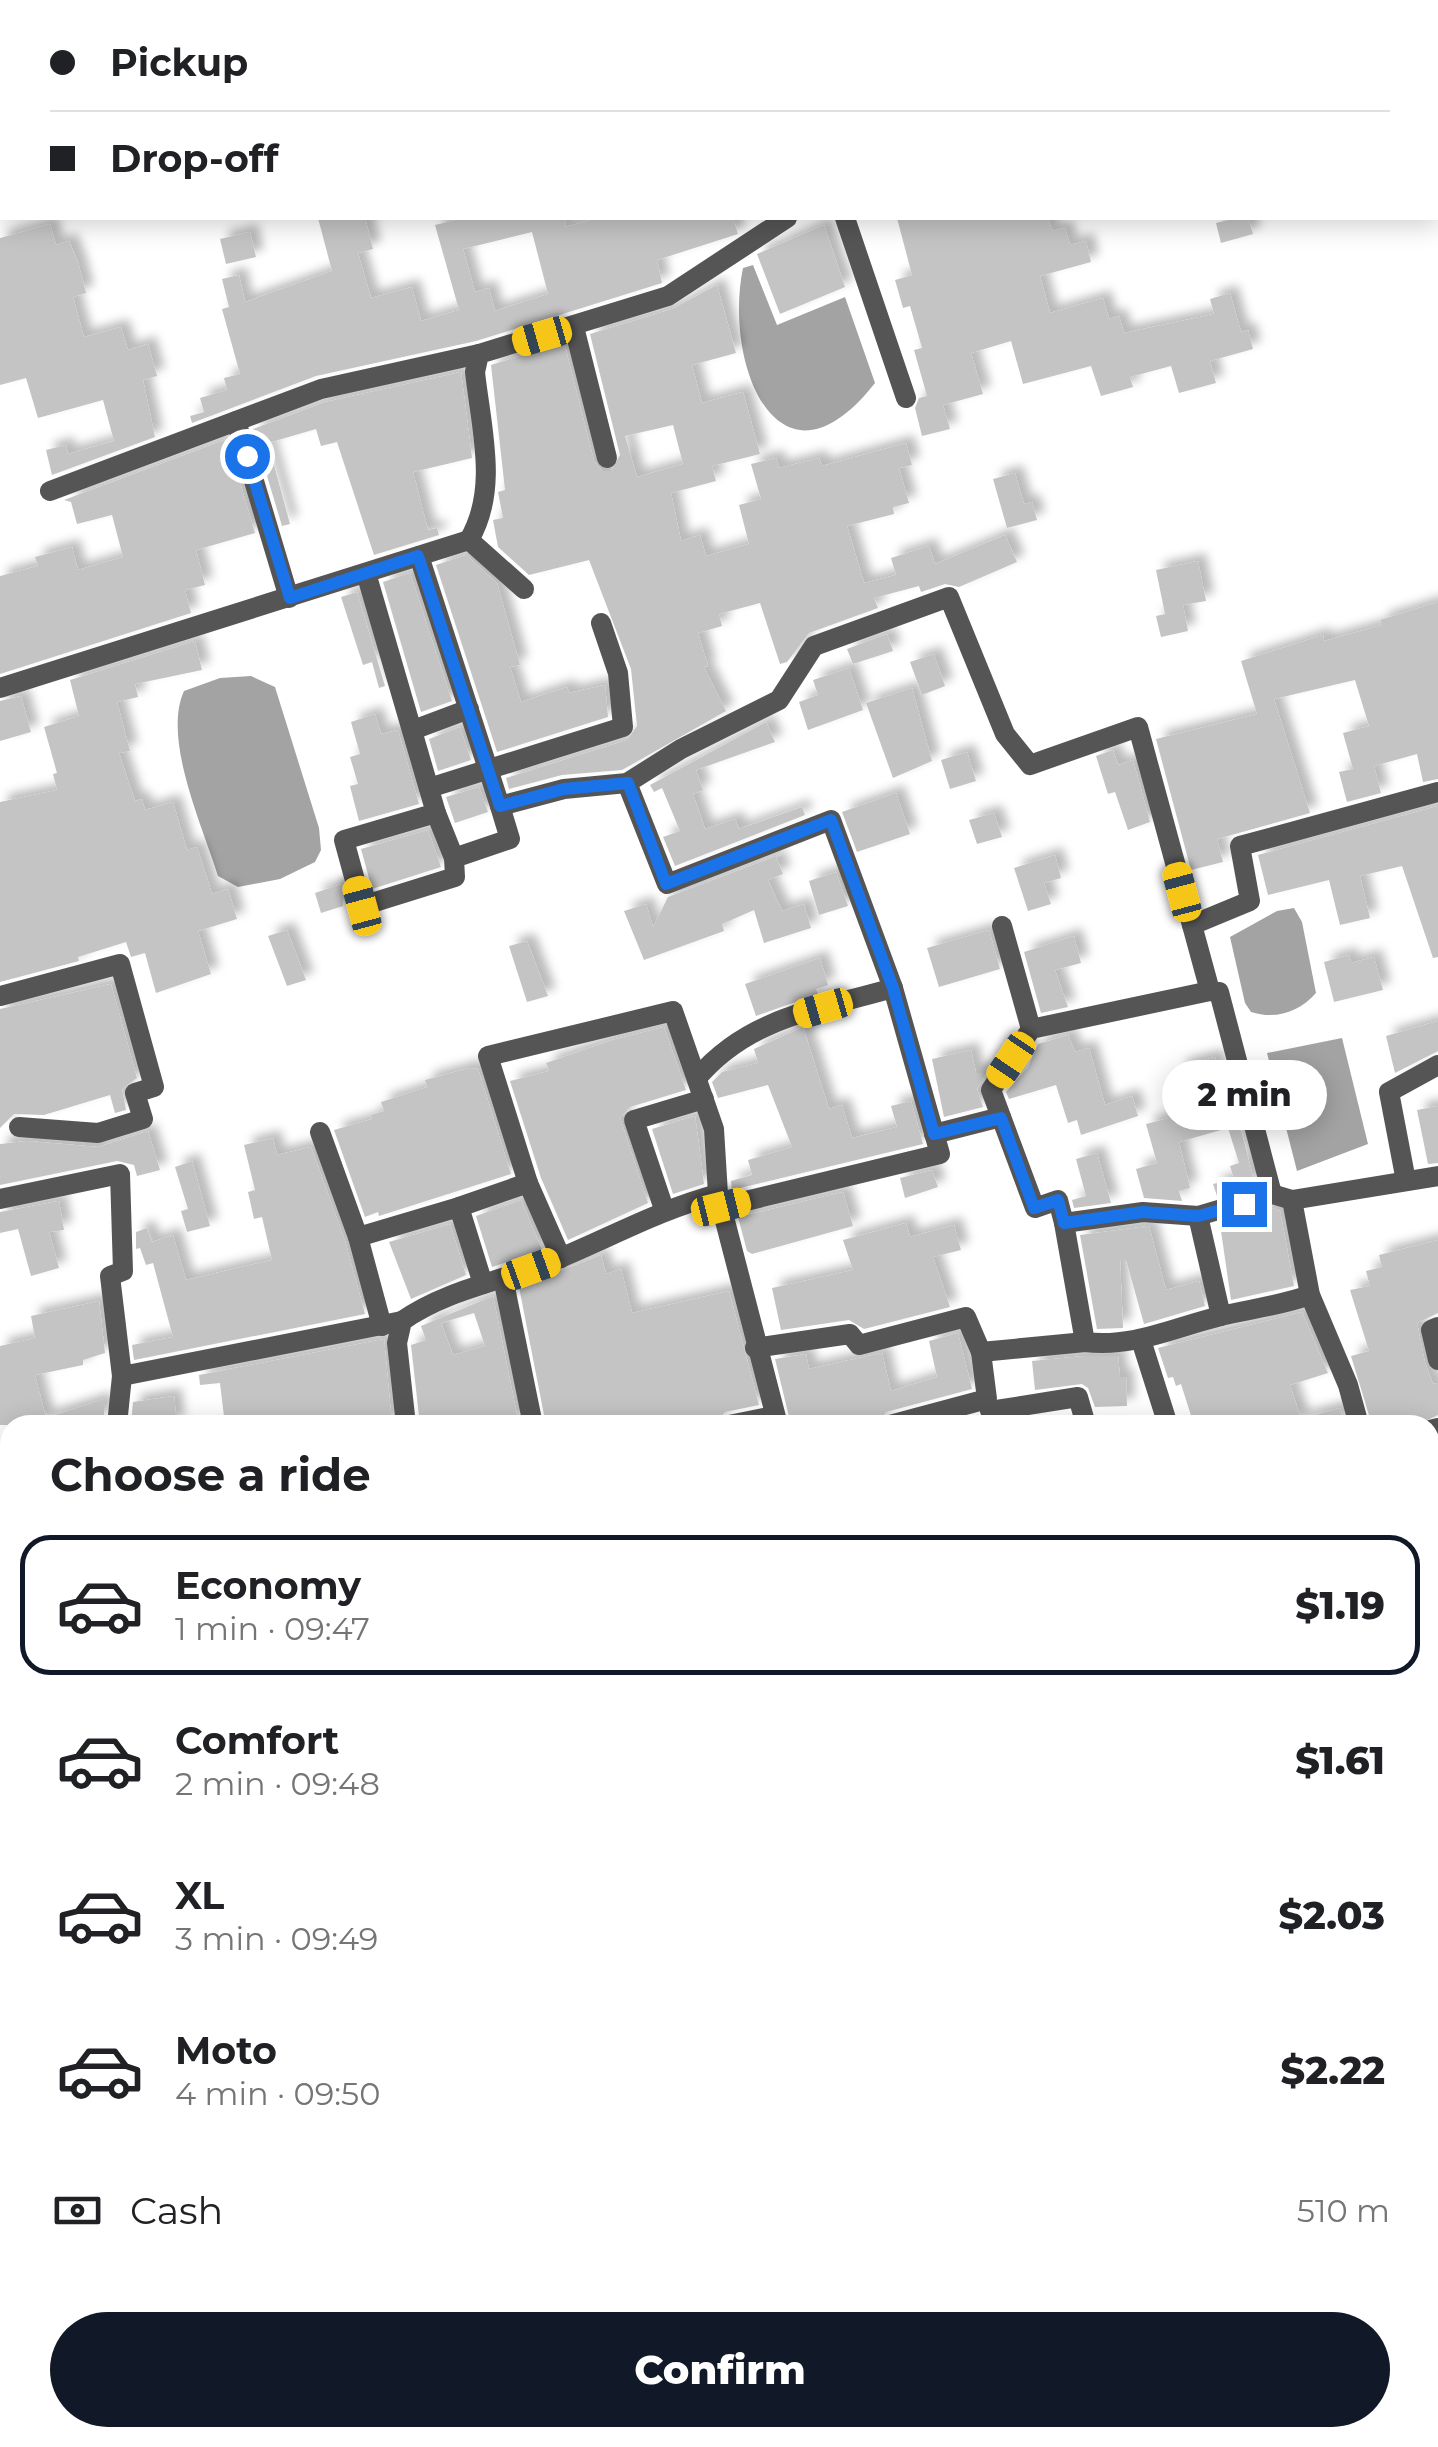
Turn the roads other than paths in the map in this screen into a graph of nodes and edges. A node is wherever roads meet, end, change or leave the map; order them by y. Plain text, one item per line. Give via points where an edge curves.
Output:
1 (785, 220) edge
2 (846, 220) edge
3 (574, 327) junction
4 (478, 354) junction
5 (906, 398) dead end
6 (236, 421) junction
7 (608, 458) dead end
8 (50, 490) dead end
9 (470, 540) junction
10 (418, 556) junction
11 (366, 573) junction
12 (524, 589) dead end
13 (290, 598) junction
14 (601, 623) dead end
15 (0, 688) edge
16 (469, 709) junction
17 (413, 730) junction
18 (488, 768) junction
19 (628, 783) junction
20 (429, 788) junction
21 (1438, 792) edge
22 (500, 806) junction
23 (436, 813) junction
24 (454, 858) junction
25 (1192, 925) junction
26 (1002, 926) dead end
27 (893, 988) junction
28 (1210, 991) junction
29 (0, 996) edge
30 (1031, 1029) junction
31 (1438, 1065) edge
32 (697, 1078) junction
33 (704, 1099) junction
34 (1001, 1118) junction
35 (18, 1128) dead end
36 (320, 1132) dead end
37 (934, 1134) junction
38 (1438, 1176) edge
39 (1406, 1182) junction
40 (528, 1183) junction
41 (1282, 1197) junction
42 (0, 1198) edge
43 (719, 1200) junction
44 (459, 1208) junction
45 (664, 1209) junction
46 (1198, 1216) junction
47 (1064, 1223) junction
48 (358, 1237) junction
49 (560, 1258) junction
50 (493, 1281) junction
51 (1310, 1295) junction
52 (1221, 1316) junction
53 (392, 1324) junction
54 (1438, 1327) edge
55 (1142, 1340) junction
56 (1085, 1342) junction
57 (755, 1348) junction
58 (981, 1352) junction
59 (1438, 1360) edge
60 (122, 1376) junction
61 (988, 1411) edge
62 (119, 1415) edge
63 (405, 1415) edge
64 (530, 1415) edge
65 (774, 1415) edge
66 (960, 1415) edge
67 (1083, 1415) edge
68 (1165, 1415) edge
69 (1357, 1415) edge

1 - 3 street via 668,296
2 - 5 street
3 - 4 street
3 - 7 street
4 - 6 street via 322,389
4 - 9 street via 487,485
6 - 8 street
6 - 13 street
9 - 10 street
9 - 12 street
10 - 11 street
10 - 16 street
11 - 13 street
11 - 17 street
13 - 15 street
14 - 18 street via 618,672 623,726
16 - 17 street
16 - 18 street
17 - 20 street
18 - 20 street
18 - 22 street
19 - 22 street via 564,789
19 - 25 street via 779,700 814,646 949,597 1006,734 1030,765 1138,728
19 - 27 street via 666,884 831,820
20 - 23 street
21 - 25 street via 1240,846 1250,901
22 - 24 street via 510,838
23 - 24 street
23 - 24 street via 344,840 362,906 455,877
25 - 28 street
26 - 30 street
27 - 32 street via 752,1028
27 - 37 street
28 - 30 street
28 - 41 street via 1219,992
29 - 35 street via 120,964 154,1087 135,1093 143,1120 98,1132
30 - 34 street via 991,1090
31 - 39 street via 1389,1092
32 - 33 street
32 - 40 street via 673,1011 488,1056
33 - 43 street via 714,1128
33 - 45 street via 634,1120
34 - 37 street
34 - 47 street via 1034,1208 1058,1200
36 - 48 street
37 - 43 street via 940,1154
38 - 39 street
39 - 41 street
40 - 44 street
40 - 49 street
41 - 46 street
41 - 51 street
42 - 60 street via 120,1174 124,1271 110,1276
43 - 45 street
43 - 57 street
44 - 48 street
44 - 50 street
45 - 49 street
46 - 47 street via 1143,1212
46 - 52 street
47 - 56 street
48 - 53 street
49 - 50 street
50 - 53 street
50 - 64 street
51 - 52 street
51 - 69 street
52 - 55 street
53 - 60 street
53 - 63 street
54 - 59 street via 1431,1330
55 - 56 street
55 - 68 street
56 - 58 street
57 - 58 street via 850,1334 859,1345 966,1317
57 - 65 street
58 - 61 street
60 - 62 street
61 - 66 street
61 - 67 street via 1078,1397

